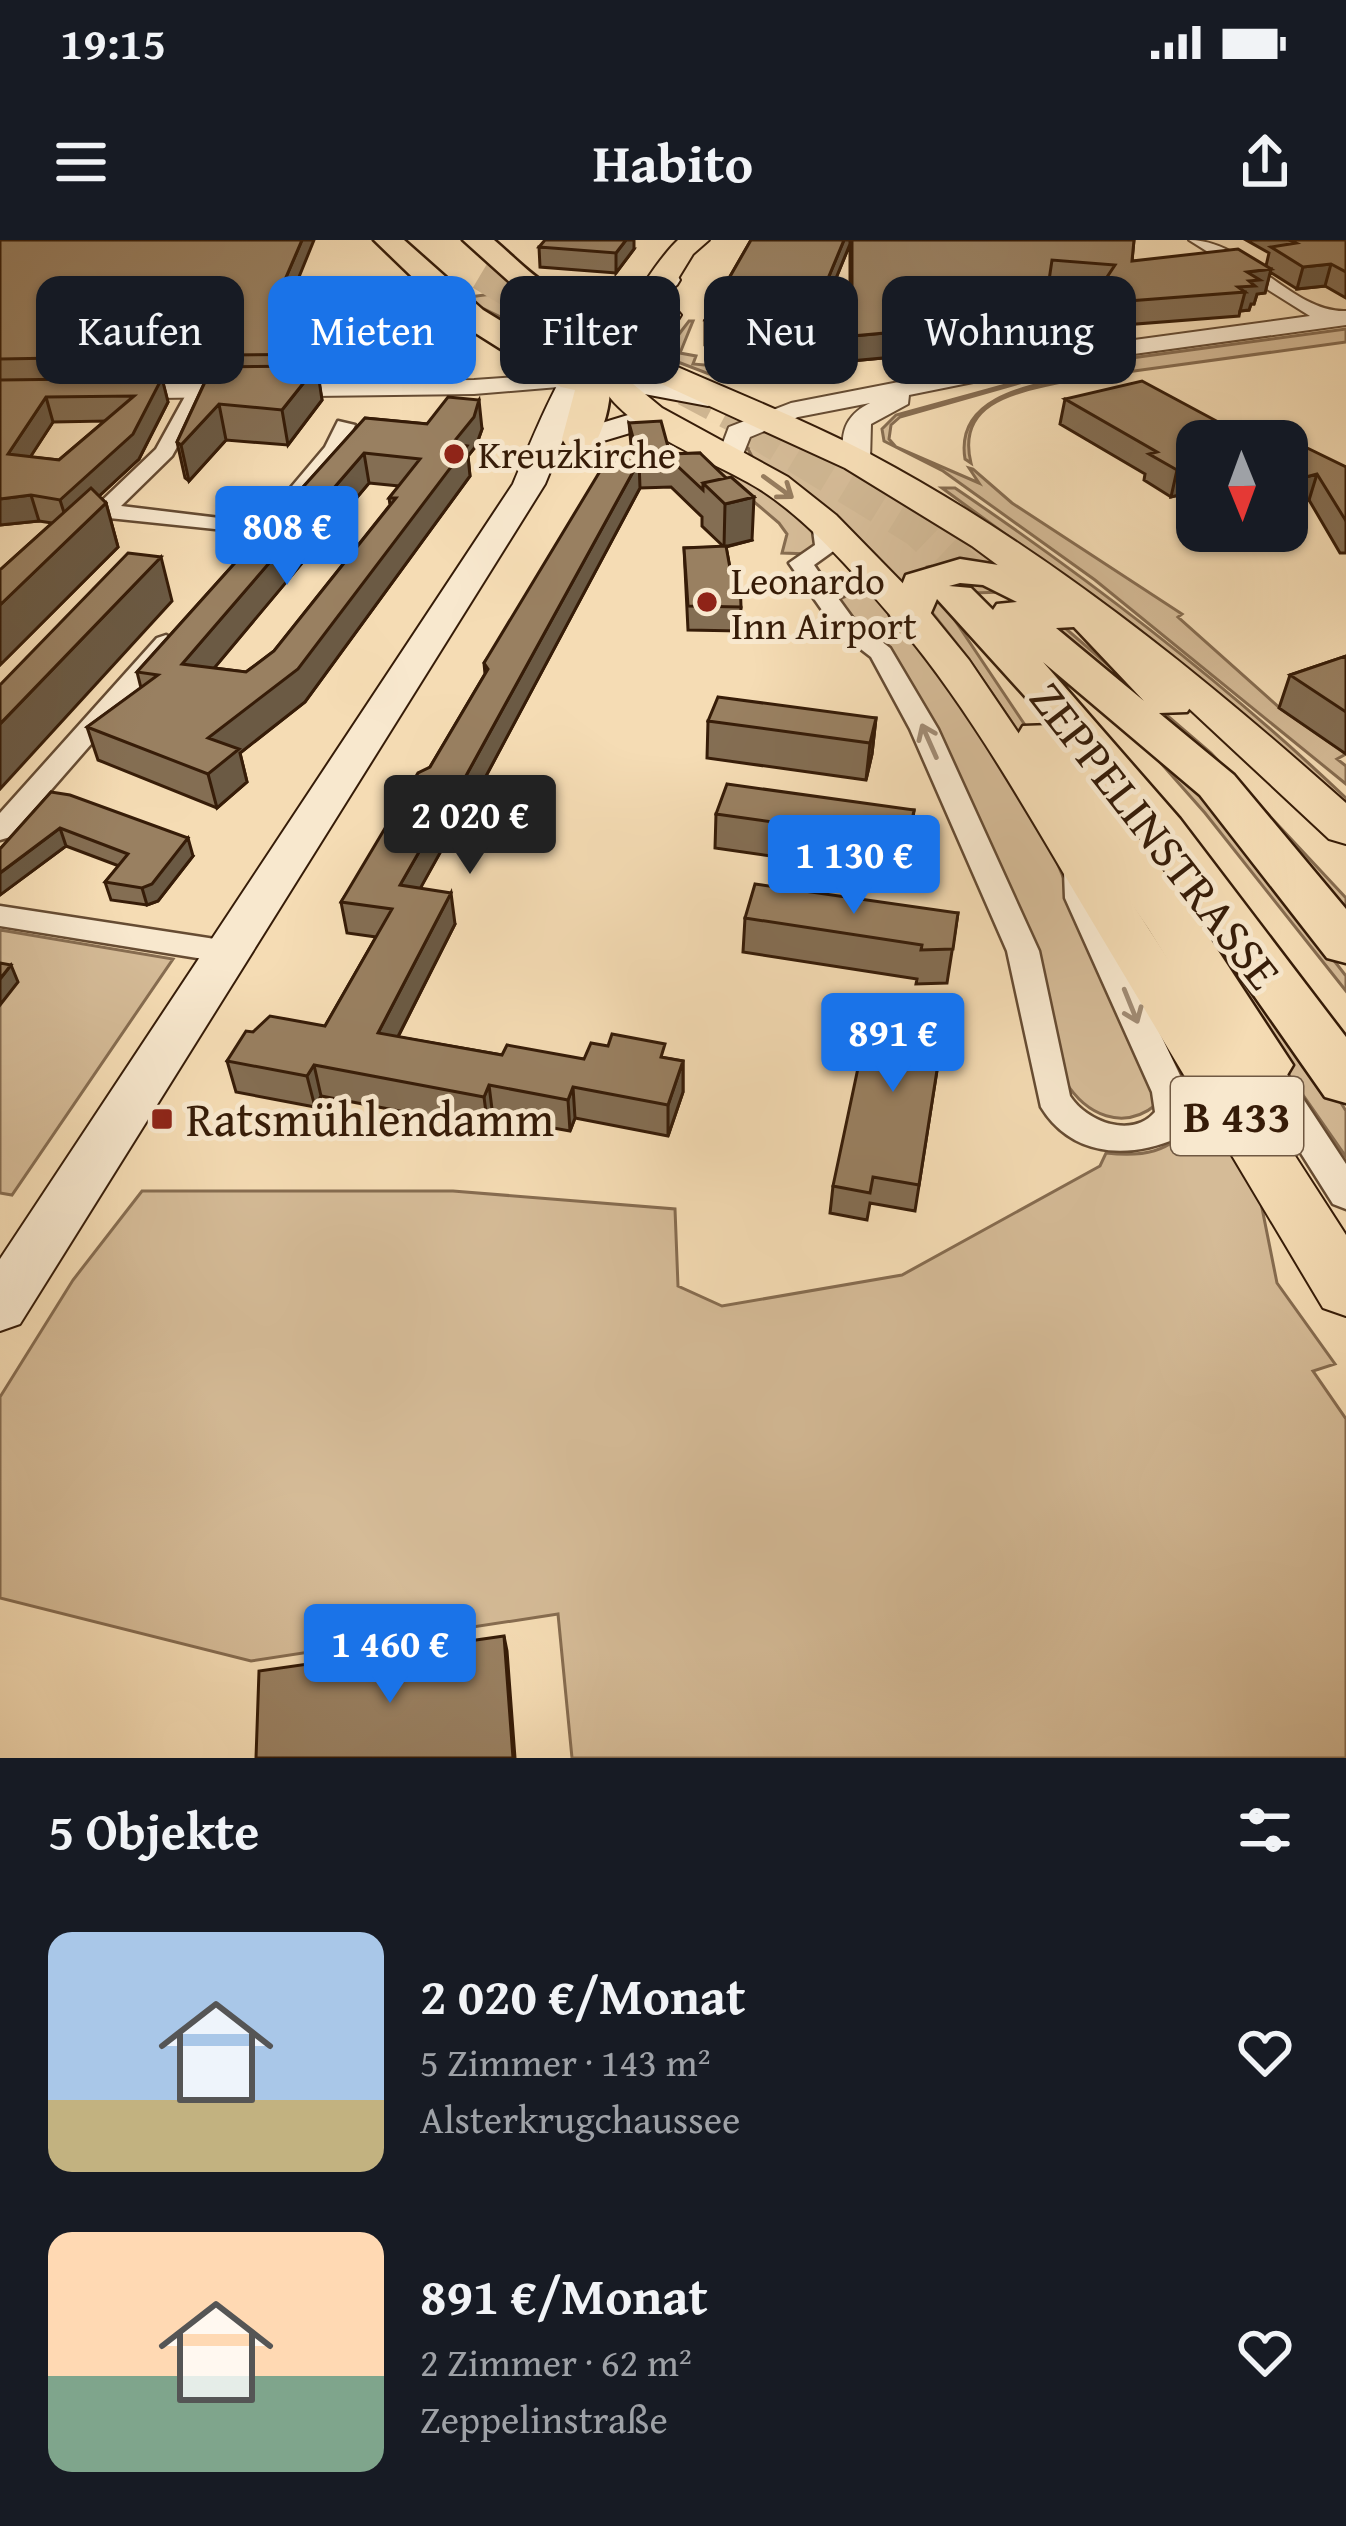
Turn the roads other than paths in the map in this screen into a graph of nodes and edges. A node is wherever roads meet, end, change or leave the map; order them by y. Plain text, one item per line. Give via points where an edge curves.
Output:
1 (388, 240) edge
2 (419, 240) edge
3 (445, 240) edge
4 (697, 240) edge
5 (1199, 240) edge
6 (483, 263) edge
7 (670, 276) edge
8 (680, 287) edge
9 (500, 300) tunnel mouth
10 (1331, 319) edge
11 (1136, 346) edge
12 (500, 380) edge
13 (601, 384) edge
14 (615, 384) edge
15 (648, 384) edge
16 (933, 384) joint
17 (474, 387) junction
18 (198, 391) junction
19 (0, 393) edge
20 (765, 419) junction
21 (345, 425) dead end
22 (669, 425) junction
23 (568, 430) junction
24 (730, 456) junction
25 (856, 460) junction
26 (104, 511) junction
27 (823, 523) junction
28 (49, 562) edge
29 (825, 597) junction
30 (969, 599) junction
31 (898, 601) junction
32 (1088, 616) junction
33 (177, 631) edge
34 (1144, 676) junction
35 (1346, 829) edge
36 (0, 831) edge
37 (1079, 859) junction
38 (1346, 881) edge
39 (0, 916) edge
40 (1129, 943) junction
41 (1346, 945) edge
42 (228, 952) junction
43 (1346, 1024) edge
44 (1263, 1065) junction
45 (1346, 1082) edge
46 (1346, 1194) edge
47 (1346, 1289) edge
48 (0, 1307) edge

1 - 6 highway
2 - 6 highway
3 - 6 highway
4 - 7 main road
4 - 8 main road via 703,251
5 - 10 street via 1293,306
6 - 9 highway
10 - 11 street
12 - 17 street
13 - 23 highway
14 - 22 main road, ZEPPELINSTRASSE / B 433
15 - 20 main road, ZEPPELINSTRASSE
16 - 20 street
16 - 25 street via 858,421
17 - 18 street
17 - 23 street via 529,398
18 - 19 street
18 - 26 street via 165,452
20 - 24 street via 738,433
20 - 25 main road, ZEPPELINSTRASSE
21 - 26 street via 335,449 259,538
22 - 23 main road
22 - 24 main road, ZEPPELINSTRASSE / B 433
23 - 42 main road
24 -> 27 main road, ZEPPELINSTRASSE / B 433
25 - 32 main road, ZEPPELINSTRASSE via 985,538
26 - 28 street
27 - 29 street, ZEPPELINSTRASSE via 825,553 801,563
27 - 31 main road, ZEPPELINSTRASSE / B 433
29 - 31 street via 859,583
37 -> 29 street, ZEPPELINSTRASSE via 1080,898 1170,1092 1173,1113 1146,1136 1093,1134 1067,1120 1053,1098 1023,951 906,692 881,653
30 - 41 highway via 1216,785
30 - 43 highway, ZEPPELINSTRASSE via 1151,774
30 - 44 highway via 1039,735
30 - 45 highway, ZEPPELINSTRASSE via 1215,898
31 - 34 highway via 958,570 991,572 1039,596
31 - 37 main road, ZEPPELINSTRASSE / B 433 via 954,669
32 - 34 highway
32 - 35 main road, ZEPPELINSTRASSE via 1196,692
33 - 36 street
34 - 38 highway
37 - 40 main road, ZEPPELINSTRASSE / B 433
39 - 42 street
40 - 44 street, ZEPPELINSTRASSE
40 - 47 main road, ZEPPELINSTRASSE / B 433
42 - 48 main road
44 - 46 street, ZEPPELINSTRASSE

